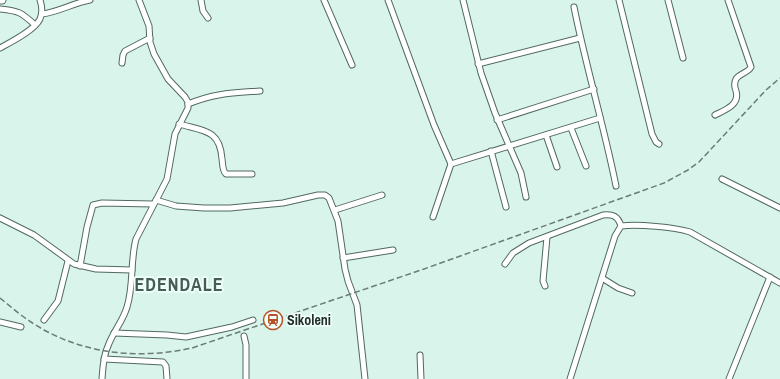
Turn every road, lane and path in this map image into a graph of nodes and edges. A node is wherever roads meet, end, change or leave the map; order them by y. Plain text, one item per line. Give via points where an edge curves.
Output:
1 (40, 0) edge
2 (90, 0) edge
3 (139, 0) edge
4 (201, 0) edge
5 (324, 0) edge
6 (388, 0) edge
7 (463, 0) edge
8 (619, 0) edge
9 (668, 0) edge
10 (728, 0) edge
11 (574, 7) dead end
12 (0, 9) edge
13 (42, 14) junction
14 (208, 18) dead end
15 (35, 25) junction
16 (150, 38) junction
17 (580, 38) junction
18 (0, 48) edge
19 (683, 58) dead end
20 (122, 63) dead end
21 (478, 64) junction
22 (352, 65) dead end
23 (594, 89) junction
24 (260, 91) dead end
25 (188, 104) junction
26 (715, 115) dead end
27 (600, 118) junction
28 (498, 120) junction
29 (179, 124) junction
30 (571, 128) junction
31 (546, 135) junction
32 (659, 144) dead end
33 (509, 146) junction
34 (491, 151) junction
35 (451, 164) junction
36 (586, 166) dead end
37 (558, 167) dead end
38 (252, 174) dead end
39 (722, 179) dead end
40 (616, 186) dead end
41 (382, 195) dead end
42 (526, 197) dead end
43 (154, 202) junction
44 (506, 207) dead end
45 (780, 208) edge
46 (335, 210) junction
47 (433, 217) dead end
48 (0, 218) edge
49 (621, 226) junction
50 (547, 237) junction
51 (393, 250) dead end
52 (343, 258) junction
53 (68, 261) junction
54 (505, 264) dead end
55 (80, 266) junction
56 (132, 270) junction
57 (770, 277) junction
58 (602, 278) junction
59 (780, 283) edge
60 (545, 286) dead end
61 (632, 293) dead end
62 (44, 320) dead end
63 (253, 320) dead end
64 (0, 322) edge
65 (21, 326) dead end
66 (114, 334) junction
67 (244, 336) dead end
68 (420, 355) dead end
69 (104, 359) junction
70 (102, 379) edge
71 (167, 379) edge
72 (246, 379) edge
73 (365, 379) edge
74 (421, 379) edge
75 (570, 379) edge
76 (729, 379) edge

1 - 13 street
2 - 13 street
3 - 16 street via 149,26
4 - 14 street via 203,11
5 - 22 street
6 - 35 street
7 - 21 street
8 - 32 street via 652,134
9 - 19 street
10 - 26 street via 751,67 735,81 734,103
11 - 17 street
12 - 15 street via 22,13
13 - 15 street
15 - 18 street
16 - 20 street via 125,51
16 - 25 street via 150,47 164,73
17 - 21 street
17 - 23 street
21 - 28 street
23 - 27 street
23 - 28 street
24 - 25 street via 220,94
25 - 29 street
27 - 30 street
27 - 40 street
28 - 33 street
29 - 38 street via 209,132 215,137 221,150 226,174
29 - 43 street via 167,179
30 - 31 street
30 - 36 street
31 - 33 street
31 - 37 street
33 - 34 street
33 - 42 street via 522,177
34 - 35 street
34 - 44 street
35 - 47 street
39 - 45 street
41 - 46 street
43 - 46 street via 190,208 230,208 283,203 322,195 329,198
43 - 55 street via 102,203 93,206
43 - 56 street via 136,239
46 - 52 street
48 - 53 street via 34,235
49 - 50 street via 618,218 608,215
49 - 57 street via 690,232
49 - 58 street via 615,236
50 - 54 street via 520,248
50 - 60 street via 543,281
51 - 52 street
52 - 73 street via 357,305
53 - 55 street
53 - 62 street via 58,301
55 - 56 street
56 - 66 street via 127,307
57 - 59 street
57 - 76 street
58 - 61 street
58 - 75 street
63 - 66 street via 186,337
64 - 65 street
66 - 69 street
67 - 72 street
68 - 74 street
69 - 70 street
69 - 71 street via 162,362 166,366

